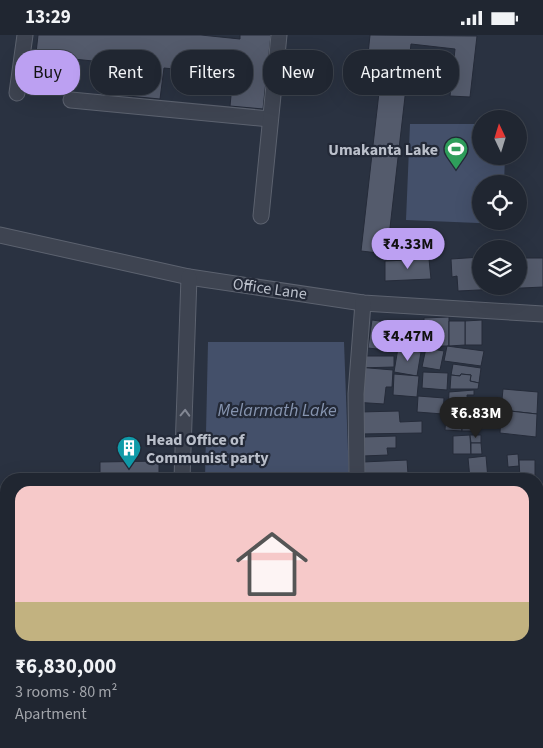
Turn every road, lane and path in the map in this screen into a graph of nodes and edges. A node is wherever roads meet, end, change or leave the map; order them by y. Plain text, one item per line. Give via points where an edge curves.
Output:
1 (25, 35) edge
2 (279, 35) edge
3 (23, 50) edge
4 (71, 99) dead end
5 (270, 119) junction
6 (261, 216) dead end
7 (0, 235) edge
8 (189, 277) junction
9 (362, 303) junction
10 (543, 314) edge
11 (182, 473) edge
12 (357, 473) edge

1 - 3 street
2 - 5 street
4 - 5 street
5 - 6 street
7 - 8 street, Office Lane
8 - 9 street, Office Lane
11 -> 8 street
9 - 10 street, Office Lane
9 - 12 street via 356,386

